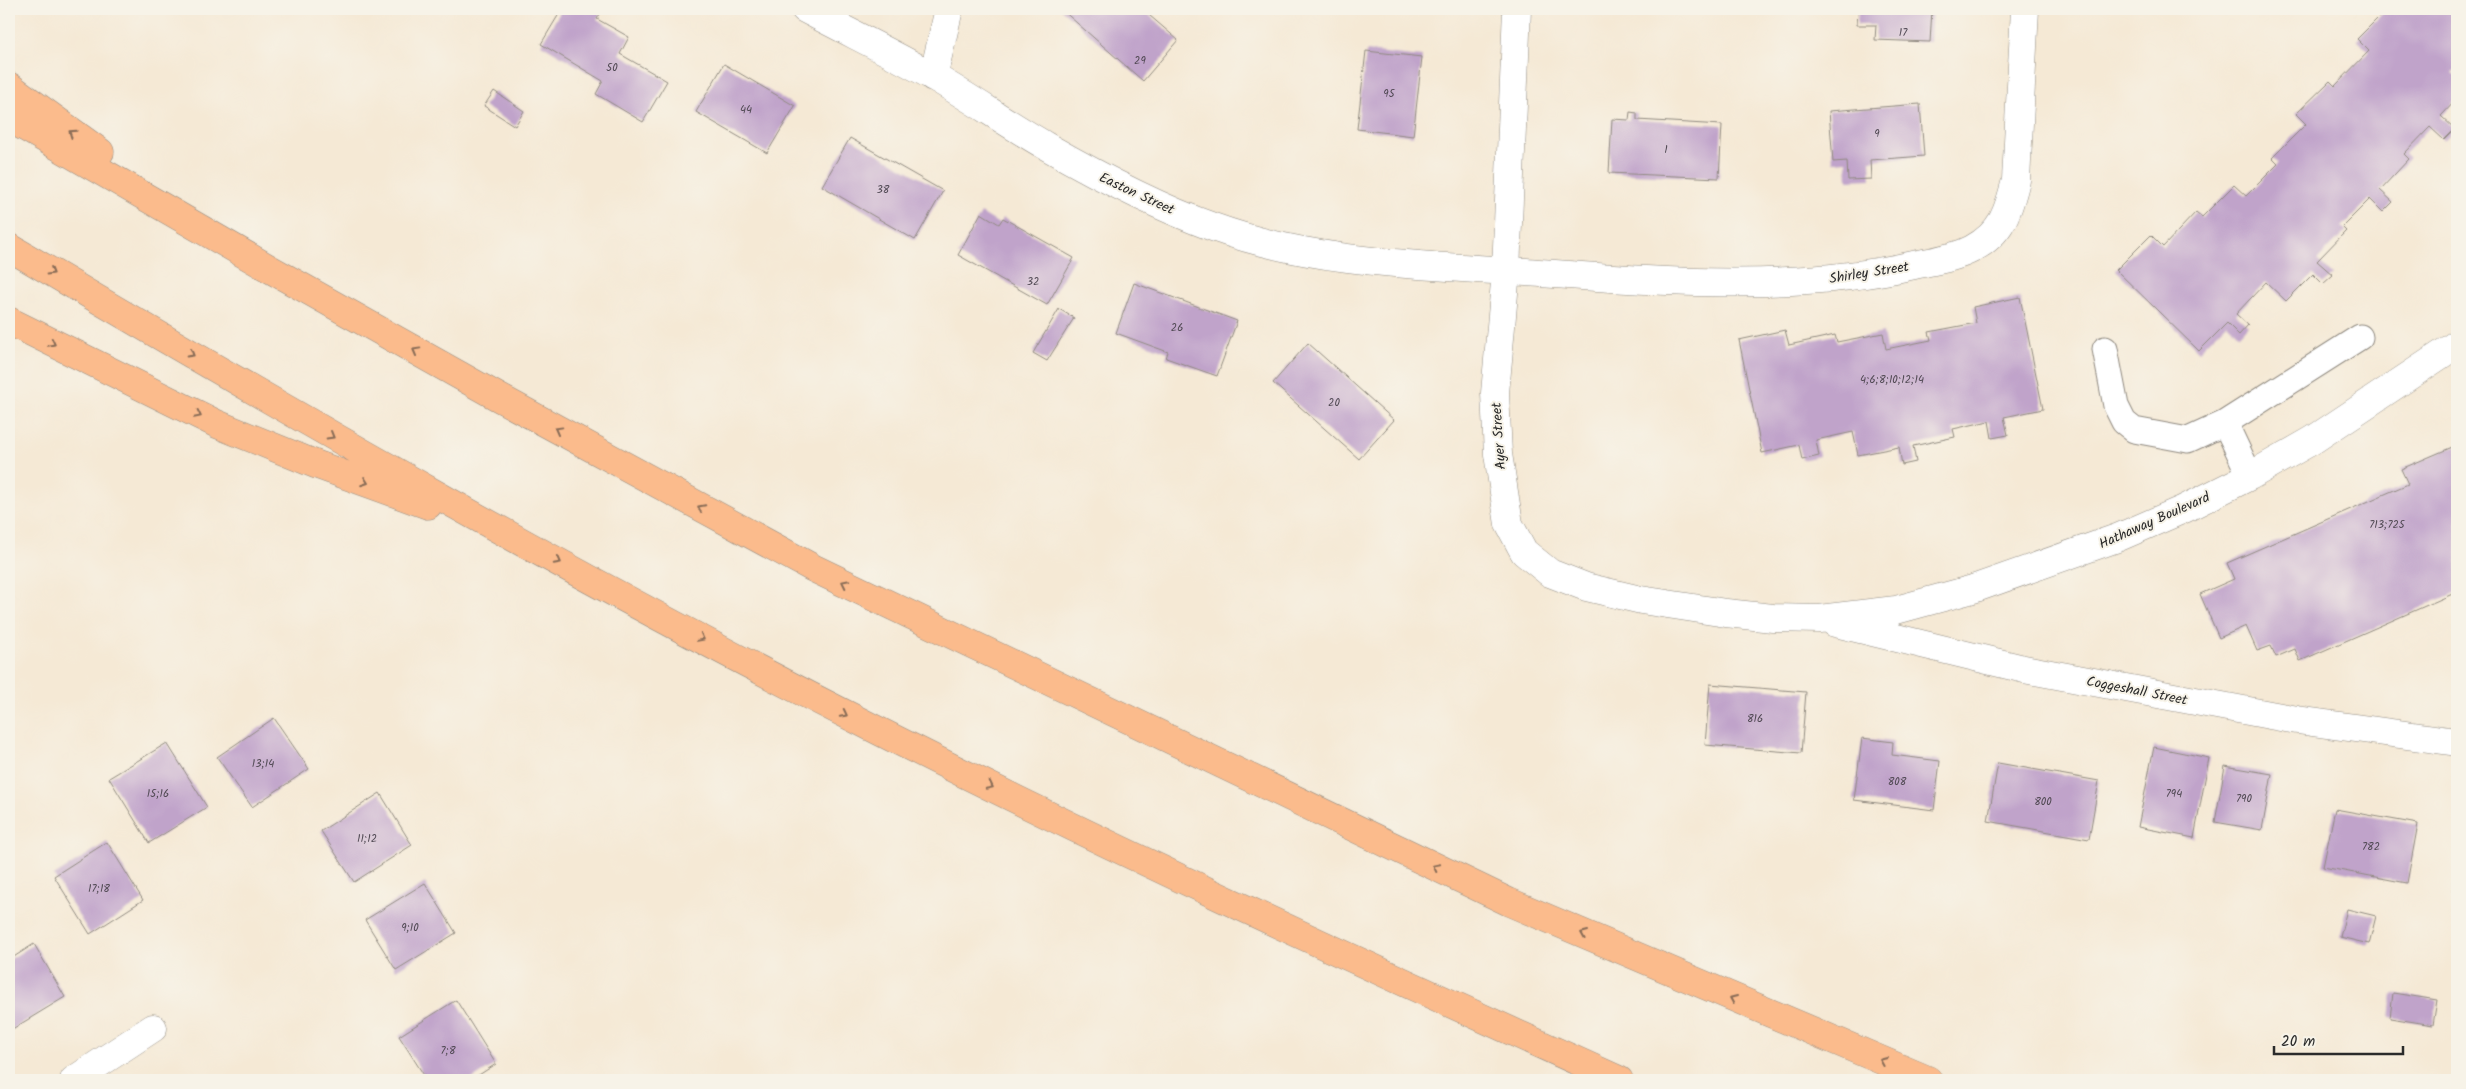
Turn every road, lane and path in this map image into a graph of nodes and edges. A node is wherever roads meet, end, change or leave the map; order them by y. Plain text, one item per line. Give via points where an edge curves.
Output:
1 (805, 9) edge
2 (949, 9) edge
3 (1517, 9) edge
4 (2025, 9) edge
5 (933, 77) junction
6 (9, 86) edge
7 (9, 118) edge
8 (9, 247) edge
9 (270, 270) junction
10 (1506, 271) junction
11 (9, 321) edge
12 (2360, 336) dead end
13 (2457, 344) edge
14 (2105, 349) dead end
15 (2225, 423) junction
16 (2250, 476) junction
17 (515, 538) junction
18 (1819, 620) junction
19 (2457, 742) edge
20 (153, 1028) dead end
21 (74, 1080) edge
22 (1619, 1080) edge
23 (1928, 1080) edge

1 - 5 street, Easton Street
2 - 5 street
3 - 10 street, Ayer Street
4 - 10 street, Shirley Street via 2016,180 2009,207 1998,230 1971,249 1898,269 1837,279 1654,280
5 - 10 street, Easton Street via 1101,177 1214,227 1273,245 1318,254
9 -> 6 highway
7 - 9 highway
8 -> 17 highway via 339,440
23 -> 9 highway via 1509,902 880,601 703,510
10 - 18 street, Ayer Street via 1495,393 1498,454 1509,524 1524,552 1550,573 1622,596 1772,618
11 -> 17 highway via 217,424
12 - 15 lane
13 - 16 street, Hathaway Boulevard via 2313,440
14 - 15 lane via 2116,406 2124,422 2134,430 2188,440
15 - 16 lane
16 - 18 street, Hathaway Boulevard via 2117,538 1973,589 1896,610
17 -> 22 highway via 780,680 975,779 1189,883
18 - 19 street, Coggeshall Street via 2024,669 2297,720
20 - 21 street

